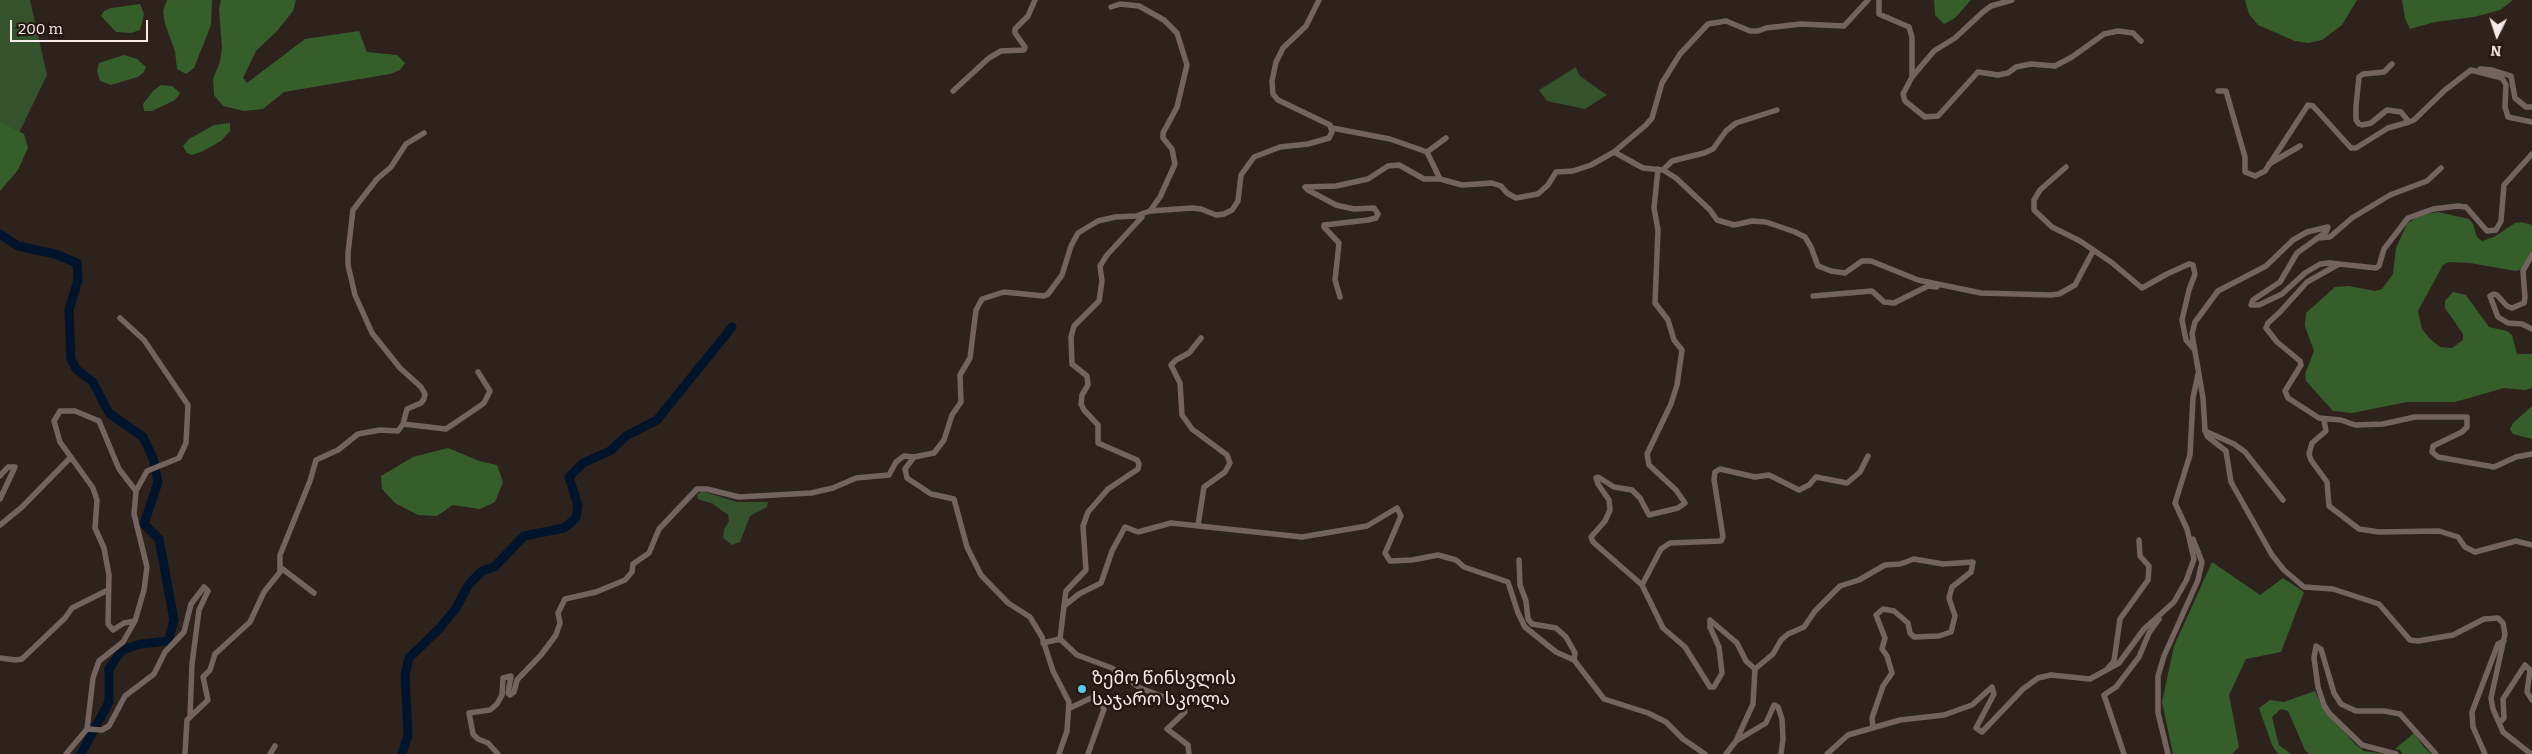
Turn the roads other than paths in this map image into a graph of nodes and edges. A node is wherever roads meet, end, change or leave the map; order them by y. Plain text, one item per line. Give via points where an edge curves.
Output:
1 (1035, 0) edge
2 (1319, 0) edge
3 (1868, 0) edge
4 (1879, 0) edge
5 (2012, 0) edge
6 (1111, 7) dead end
7 (2141, 41) dead end
8 (2392, 64) dead end
9 (2471, 70) junction
10 (1912, 77) junction
11 (953, 91) dead end
12 (2218, 91) dead end
13 (2532, 107) edge
14 (1777, 110) dead end
15 (2409, 122) junction
16 (2532, 122) edge
17 (1332, 128) junction
18 (424, 133) dead end
19 (1446, 138) dead end
20 (2300, 146) dead end
21 (1427, 152) junction
22 (1614, 152) junction
23 (2532, 154) edge
24 (2267, 166) junction
25 (2066, 168) dead end
26 (2441, 168) dead end
27 (1661, 170) junction
28 (1440, 179) junction
29 (1150, 211) junction
30 (2317, 238) junction
31 (2093, 251) junction
32 (2532, 255) edge
33 (2339, 263) junction
34 (1947, 285) junction
35 (1813, 296) dead end
36 (1340, 297) dead end
37 (120, 318) dead end
38 (2532, 329) edge
39 (1201, 338) dead end
40 (2194, 348) junction
41 (478, 372) dead end
42 (2199, 372) junction
43 (2324, 420) junction
44 (403, 424) junction
45 (2205, 431) junction
46 (2532, 454) edge
47 (1868, 456) dead end
48 (71, 457) junction
49 (914, 458) junction
50 (0, 476) edge
51 (136, 491) junction
52 (0, 499) edge
53 (2283, 500) dead end
54 (0, 525) edge
55 (1198, 525) junction
56 (2187, 529) junction
57 (2138, 540) dead end
58 (2532, 545) edge
59 (1519, 560) dead end
60 (280, 567) junction
61 (1642, 585) junction
62 (108, 590) junction
63 (314, 594) dead end
64 (2174, 602) junction
65 (1064, 606) junction
66 (135, 621) junction
67 (1060, 639) junction
68 (2504, 641) junction
69 (1043, 643) junction
70 (0, 658) edge
71 (1574, 660) junction
72 (1755, 669) junction
73 (2102, 674) junction
74 (2532, 700) edge
75 (1070, 708) junction
76 (190, 717) junction
77 (2499, 723) junction
78 (1873, 727) junction
79 (91, 730) junction
80 (1736, 741) junction
81 (275, 746) dead end
82 (66, 754) edge
83 (185, 754) edge
84 (270, 754) edge
85 (498, 754) edge
86 (1058, 754) edge
87 (1088, 754) edge
88 (1189, 754) edge
89 (1704, 754) edge
90 (1726, 754) edge
91 (1780, 754) edge
92 (1827, 754) edge
93 (2124, 754) edge
94 (2168, 754) edge
95 (2396, 754) edge
96 (2436, 754) edge
97 (2485, 754) edge
98 (2531, 754) edge

1 - 11 street via 1028,16 1014,33 1024,50 1001,51
2 - 17 street via 1306,26 1283,48 1276,62 1273,94 1284,105
3 - 22 street via 1844,26 1801,24 1750,31 1726,21 1708,24 1680,54 1662,82 1652,118
4 - 10 street via 1879,14 1909,27
5 - 10 street via 1983,12 1955,38 1934,51
6 - 29 street via 1120,4 1139,6 1164,20 1177,33 1187,65 1177,106 1163,133 1172,149 1175,164
7 - 10 street via 2133,33 2118,30 2104,34 2055,66 2030,64 1998,75 1978,72 1938,116 1925,117 1906,101 1903,94
8 - 15 street via 2384,72 2361,75 2356,120 2366,125 2387,110 2401,112
9 - 13 street via 2492,70 2511,76 2515,98 2526,107
9 - 15 street
9 - 16 street via 2502,78 2506,85 2508,117
12 - 24 street via 2226,91 2245,157 2245,172 2256,176
14 - 27 street via 1736,123 1712,149 1672,161
15 - 24 street via 2388,128 2351,148 2313,106 2308,105
17 - 21 street via 1390,139
17 - 29 street via 1329,138 1323,142 1286,146 1254,157 1241,175 1238,201 1232,210 1224,214 1216,215 1201,208
18 - 44 street via 406,144 391,167 352,210 348,253 355,295 372,333 425,394 421,403 407,409
19 - 21 street
20 - 24 street
21 - 28 street
22 - 27 street via 1643,168
22 - 28 street via 1580,169 1556,172 1538,194 1522,198 1516,198 1492,183 1462,185
23 - 33 street via 2504,184 2501,221 2496,230 2488,231 2466,207 2433,209 2408,218 2384,249 2379,266 2367,268
25 - 31 street via 2040,190 2034,200 2034,210 2052,227
26 - 30 street via 2427,180 2390,195 2352,218 2330,238
27 - 34 street via 1704,204 1717,220 1734,225 1752,220 1766,222 1805,237 1818,266 1845,273 1862,261 1871,261 1918,280
27 - 61 street via 1654,208 1658,230 1655,303 1668,320 1674,340 1682,350 1671,404 1647,454 1649,465 1685,503 1678,508 1649,515 1632,490 1614,487 1598,477 1610,510 1606,521 1591,537 1592,542
28 - 36 street via 1420,178 1405,166 1388,166 1368,179 1336,186 1305,187 1336,205 1354,209 1374,208 1378,214 1368,220 1324,225 1339,243 1335,280
29 - 49 street via 1136,216 1104,219 1083,228 1071,246 1056,286 1044,296 1004,292 982,299 976,310 970,358 960,375 961,402 952,415 944,440 934,453
29 - 65 street via 1137,220 1100,266 1099,301 1074,326 1071,337 1072,364 1087,376 1088,385 1081,404 1098,425 1098,443 1137,460 1139,464 1138,469 1108,489 1088,512 1083,526 1086,570 1066,591
30 - 33 street via 2297,253 2280,282 2253,300 2251,305 2282,294 2320,264
30 - 40 street via 2328,228 2307,232 2293,240 2266,266 2218,291 2195,322 2192,334
31 - 34 street via 2075,285 2059,294 1981,293
31 - 40 street via 2142,288 2189,264 2193,265 2195,274 2182,320 2186,340
32 - 38 street via 2523,271 2524,303 2512,308 2498,295 2490,296 2498,317
33 - 43 street via 2307,282 2266,328 2301,364 2285,391 2288,398
34 - 35 street via 1945,288 1928,286 1894,304 1884,302 1872,291
37 - 51 street via 144,340 188,405 186,443 179,458 148,471
39 - 55 street via 1189,353 1171,366 1180,383 1182,415 1192,429 1227,455 1230,463 1224,472 1204,487
40 - 42 street
41 - 44 street via 490,391 484,403 474,410 446,429
42 - 45 street
42 - 56 street via 2193,398 2190,454 2176,503
43 - 46 street via 2383,424 2415,417 2464,416 2467,417 2467,427 2433,446 2434,455 2494,467
43 - 58 street via 2326,431 2312,443 2309,454 2327,482 2329,506 2359,529 2439,531 2458,537 2465,547 2475,552 2516,541
44 - 60 street via 398,431 358,434 338,450 316,460 285,539
45 - 53 street via 2245,452
45 - 68 street via 2226,451 2231,482 2264,544 2284,570 2304,587 2333,589 2379,604 2410,640 2433,640 2453,635 2484,619 2498,618 2505,629
47 - 61 street via 1860,472 1847,483 1816,477 1799,490 1769,475 1754,476 1720,469 1715,472 1714,479 1721,541 1670,543 1661,549
48 - 51 street via 60,442 54,421 60,411 75,411 99,420 119,469
48 - 54 street
48 - 62 street via 93,488 97,500 95,528 104,548
49 - 69 street via 905,469 907,478 931,494 954,499 967,547 981,575 1008,603 1030,617
49 - 85 street via 904,456 896,462 889,475 856,478 811,493 739,497 697,489 659,529 649,553 633,564 632,572 624,580 596,592 565,599 558,614 560,623 556,635 517,680 514,692 508,693 510,676 504,678 497,704 490,710 469,713 473,734
50 - 52 street via 8,467 14,467
51 - 66 street via 134,514 147,567
55 - 65 street via 1171,523 1138,532 1125,527 1101,583
55 - 71 street via 1302,537 1367,526 1397,508 1401,516 1385,553 1390,561 1438,556 1456,560 1464,567 1508,582 1525,627 1556,652
56 - 64 street via 2194,559
56 - 94 street via 2202,562 2198,580 2158,676 2158,713
57 - 73 street via 2140,556 2149,566 2148,580 2120,618 2114,660
59 - 71 street via 1520,585 1528,619 1532,624 1556,628 1566,636 1575,653
60 - 63 street
60 - 76 street via 250,622 215,654 202,682 208,700
61 - 72 street via 1663,628 1685,646 1710,687 1714,687 1722,673 1719,647 1710,620 1737,643 1746,661
62 - 66 street via 109,628 118,629 124,623
62 - 70 street via 72,608 22,659
64 - 73 street via 2144,629 2119,663
64 - 93 street via 2149,633 2139,657 2123,679 2104,695
65 - 67 street
66 - 79 street via 123,642 99,661 93,678
67 - 69 street
67 - 88 street via 1077,655 1112,668 1140,688 1182,704 1184,712 1167,729 1188,745
68 - 77 street via 2491,698
68 - 97 street via 2498,644 2472,712 2473,727
69 - 75 street
71 - 89 street via 1604,699 1666,722
72 - 78 street via 1773,654 1781,640 1804,627 1840,586 1859,580 1884,565 1914,559 1944,564 1973,562 1971,572 1952,587 1949,598 1955,616 1952,632 1914,637 1908,623 1894,611 1883,609 1876,614 1885,638 1882,649 1892,673 1883,686 1872,718
72 - 80 street via 1753,704
73 - 78 street via 2090,679 2051,675 2038,678 1982,732 1976,728 1994,694 1992,687 1972,705 1954,712
74 - 77 street via 2527,692 2530,670 2525,665 2504,699 2504,718
75 - 86 street via 1067,731
75 - 87 street via 1091,698 1100,702 1104,709
76 - 79 street via 199,610 208,591 204,587 191,604 184,632 165,652 154,674 125,696 109,726
76 - 83 street via 187,720
77 - 98 street via 2503,732
78 - 92 street via 1848,735
79 - 82 street
80 - 90 street
80 - 91 street via 1764,725 1776,705 1783,730
81 - 84 street
95 - 96 street via 2362,744 2329,713 2318,687 2314,658 2316,646 2321,649 2334,693 2341,704 2356,711 2400,714

